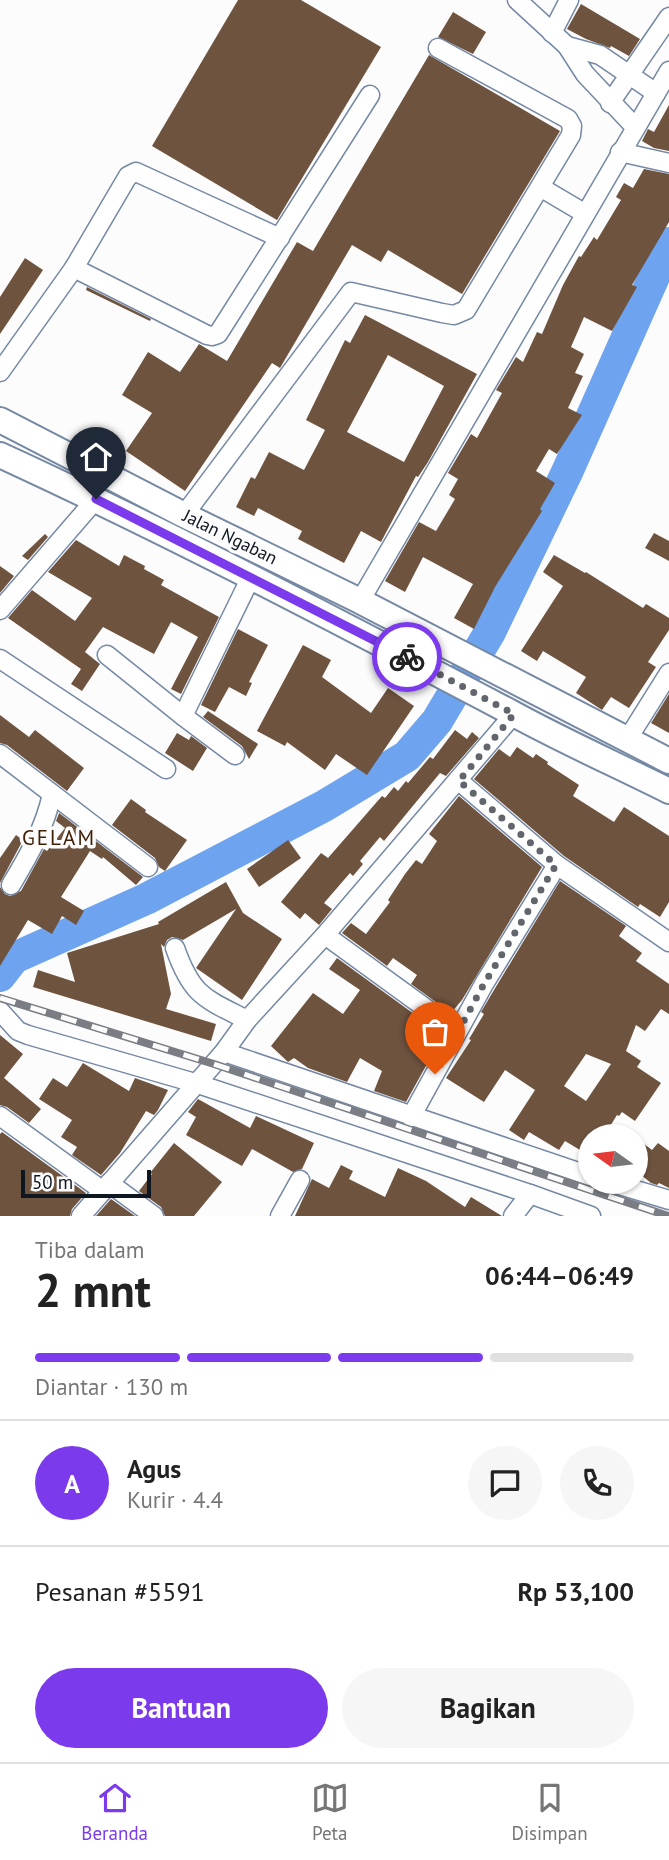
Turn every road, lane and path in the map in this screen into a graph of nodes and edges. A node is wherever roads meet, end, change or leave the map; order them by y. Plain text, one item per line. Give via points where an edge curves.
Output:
1 (517, 0) edge
2 (569, 0) edge
3 (669, 17) edge
4 (552, 33) junction
5 (567, 46) junction
6 (438, 48) dead end
7 (669, 71) edge
8 (631, 76) junction
9 (656, 93) junction
10 (370, 95) dead end
11 (610, 103) junction
12 (635, 127) junction
13 (620, 152) junction
14 (669, 163) edge
15 (540, 187) junction
16 (584, 213) junction
17 (280, 238) junction
18 (74, 268) junction
19 (0, 372) edge
20 (0, 420) edge
21 (0, 455) edge
22 (96, 499) junction
23 (184, 515) junction
24 (251, 577) junction
25 (360, 601) junction
26 (0, 610) edge
27 (107, 655) dead end
28 (0, 659) edge
29 (669, 673) edge
30 (514, 714) junction
31 (183, 716) junction
32 (627, 740) junction
33 (0, 754) edge
34 (235, 755) dead end
35 (669, 761) edge
36 (166, 769) dead end
37 (459, 781) junction
38 (669, 791) edge
39 (52, 794) junction
40 (556, 865) junction
41 (148, 867) dead end
42 (11, 884) dead end
43 (325, 936) junction
44 (669, 942) edge
45 (175, 948) dead end
46 (0, 1011) edge
47 (247, 1020) junction
48 (457, 1031) junction
49 (224, 1052) junction
50 (195, 1083) junction
51 (0, 1116) edge
52 (411, 1117) junction
53 (578, 1172) edge
54 (300, 1180) dead end
55 (106, 1187) junction
56 (530, 1194) junction
57 (648, 1194) edge
58 (669, 1200) edge
59 (585, 1215) edge
60 (81, 1216) edge
61 (154, 1216) edge
62 (280, 1216) edge
63 (513, 1216) edge

1 - 4 street
2 - 4 street
3 - 8 street
4 - 5 street
5 - 8 street via 600,55
5 - 11 street
6 - 15 street via 568,119 572,135
7 - 9 street
8 - 9 street
8 - 11 street
9 - 12 street
10 - 17 street
11 - 12 street
12 - 13 street
13 - 14 street
13 - 16 street
15 - 16 street
15 - 23 street via 466,310 442,313 351,292
16 - 25 street
17 - 18 street via 136,173 128,176
17 - 18 street via 218,334 212,336
18 - 19 street
20 - 23 highway, Jalan Ngaban
21 - 22 highway
22 - 24 highway
22 - 26 street
23 - 25 highway, Jalan Ngaban
24 - 30 highway
24 - 31 street
25 - 32 highway, Jalan Ngaban
27 - 31 street
28 - 36 street
29 - 32 street
30 - 37 street
30 - 38 highway
31 - 34 street
32 - 35 highway, Jalan Ngaban
33 - 39 street
37 - 40 street
37 - 43 street
39 - 41 street
39 - 42 street via 40,833
40 - 44 street
40 - 48 street
43 - 47 street
43 - 48 street
45 - 47 street via 188,982 210,1001
46 - 50 street via 28,1035
47 - 49 street
48 - 52 street
49 - 50 street
49 - 52 street
50 - 55 street
50 - 56 street
51 - 55 street
52 - 53 street
54 - 62 street
55 - 60 street
55 - 61 street
56 - 59 street
56 - 63 street
57 - 58 street

